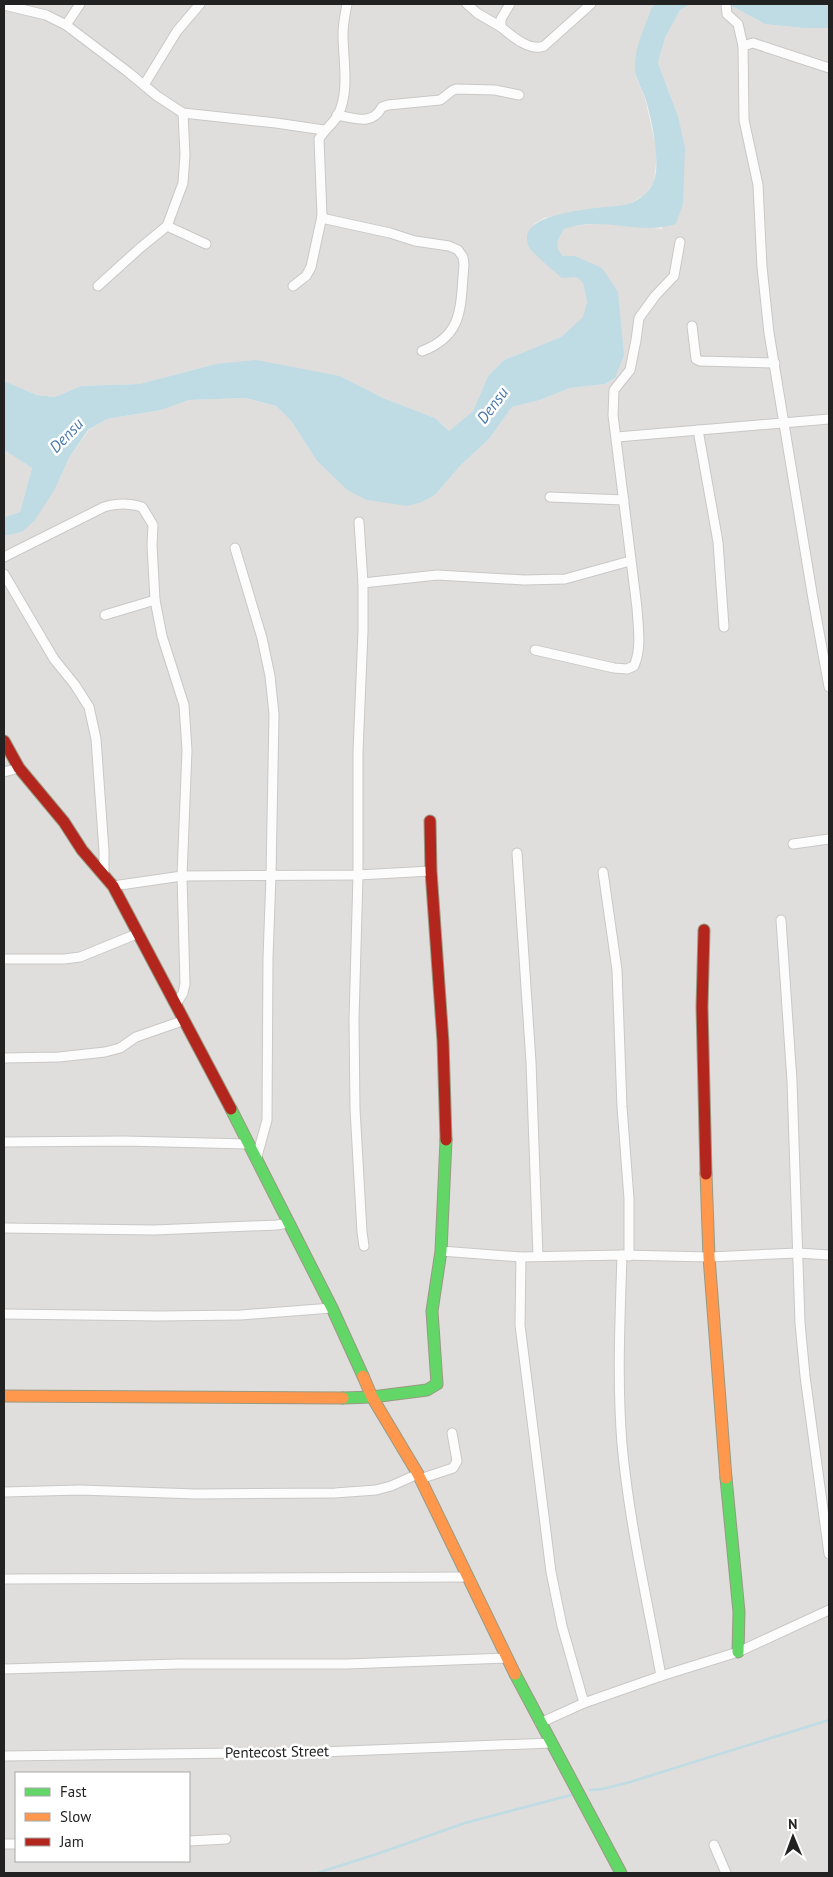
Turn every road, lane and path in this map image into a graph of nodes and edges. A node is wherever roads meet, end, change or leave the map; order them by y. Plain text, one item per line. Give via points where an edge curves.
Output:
1 (80, 4) edge
2 (200, 4) edge
3 (347, 4) edge
4 (467, 4) edge
5 (510, 4) edge
6 (591, 4) edge
7 (726, 4) edge
8 (4, 5) edge
9 (66, 26) junction
10 (501, 27) junction
11 (743, 46) junction
12 (829, 68) edge
13 (144, 85) junction
14 (519, 95) dead end
15 (183, 113) junction
16 (337, 115) junction
17 (324, 130) junction
18 (322, 216) junction
19 (167, 226) junction
20 (680, 242) dead end
21 (206, 244) dead end
22 (98, 286) dead end
23 (293, 286) dead end
24 (692, 326) dead end
25 (422, 351) dead end
26 (774, 363) junction
27 (829, 419) edge
28 (784, 423) junction
29 (698, 430) junction
30 (617, 437) junction
31 (550, 497) dead end
32 (624, 500) junction
33 (359, 522) dead end
34 (235, 548) dead end
35 (4, 557) edge
36 (630, 561) junction
37 (4, 574) edge
38 (363, 583) junction
39 (155, 600) junction
40 (104, 615) dead end
41 (724, 627) dead end
42 (535, 650) dead end
43 (829, 687) edge
44 (4, 741) edge
45 (19, 768) junction
46 (4, 772) edge
47 (430, 821) dead end
48 (829, 839) edge
49 (793, 844) dead end
50 (517, 853) dead end
51 (431, 871) junction
52 (602, 872) dead end
53 (358, 874) junction
54 (104, 875) junction
55 (272, 875) junction
56 (182, 876) junction
57 (113, 886) junction
58 (781, 920) dead end
59 (704, 930) dead end
60 (139, 933) junction
61 (4, 959) edge
62 (176, 1004) junction
63 (185, 1020) junction
64 (4, 1058) edge
65 (4, 1142) edge
66 (248, 1144) junction
67 (256, 1161) junction
68 (288, 1223) junction
69 (4, 1228) edge
70 (364, 1246) dead end
71 (440, 1250) junction
72 (798, 1254) junction
73 (626, 1255) junction
74 (538, 1256) junction
75 (829, 1256) edge
76 (521, 1257) junction
77 (709, 1257) junction
78 (332, 1308) junction
79 (4, 1314) edge
80 (4, 1396) edge
81 (372, 1397) junction
82 (452, 1433) dead end
83 (419, 1476) junction
84 (4, 1492) edge
85 (829, 1554) edge
86 (466, 1577) junction
87 (4, 1579) edge
88 (829, 1610) edge
89 (738, 1652) junction
90 (507, 1658) junction
91 (4, 1669) edge
92 (661, 1676) junction
93 (584, 1703) junction
94 (540, 1723) junction
95 (551, 1743) junction
96 (4, 1756) edge
97 (226, 1839) dead end
98 (190, 1841) edge
99 (714, 1846) dead end
100 (622, 1873) edge
101 (726, 1873) edge

1 - 9 street
2 - 13 street via 177,31
3 - 16 street via 342,32 344,86
4 - 10 street
5 - 10 street via 501,19
6 - 10 street via 539,48 531,48
7 - 11 street via 727,14 738,24
8 - 9 street via 46,15
9 - 13 street
11 - 12 street via 753,43
11 - 26 street via 744,120 758,185 762,268
13 - 15 street
14 - 16 street via 495,90 456,89 440,100 382,107 378,115 366,120
15 - 17 street
15 - 19 street via 185,155 182,183
16 - 17 street
17 - 18 street via 318,150
18 - 23 street via 311,267 306,276
18 - 25 street via 458,250 463,258 464,272 457,323 436,346
19 - 21 street
19 - 22 street
20 - 30 street via 674,276 639,318 630,370 614,390 613,415
24 - 26 street via 696,359 700,361
26 - 28 street
27 - 28 street
28 - 29 street
28 - 43 street
29 - 30 street
29 - 41 street via 718,542
30 - 32 street
31 - 32 street
32 - 36 street
33 - 38 street
34 - 55 street via 270,676 274,714
35 - 39 street via 104,507 132,504 142,507 153,525
36 - 38 street via 565,579 436,575
36 - 42 street via 639,634 634,666 614,668
37 - 54 street via 54,659 88,707 96,739
38 - 53 street
39 - 40 street
39 - 56 street via 162,636 184,705 187,750
44 - 45 street
45 - 46 street
45 - 54 street
47 - 51 street
48 - 49 street
50 - 74 street via 531,1062
51 - 53 street
51 - 71 street via 443,1042 446,1151
52 - 73 street via 618,978 628,1199
53 - 55 street
53 - 70 street via 354,1040
54 - 57 street
55 - 56 street
55 - 67 street via 267,1120
56 - 57 street
56 - 62 street via 185,984
57 - 60 street
58 - 72 street via 792,1081
59 - 77 street via 702,1008
60 - 61 street via 80,957 64,960
60 - 62 street
62 - 63 street
63 - 64 street via 105,1052
63 - 66 street
65 - 66 street
66 - 67 street
67 - 68 street
68 - 69 street via 154,1230
68 - 78 street
71 - 76 street
71 - 81 street via 432,1311 437,1384 427,1390
72 - 75 street
72 - 77 street
72 - 85 street via 805,1376
73 - 74 street
73 - 77 street
73 - 92 street via 618,1376 622,1447
74 - 76 street
76 - 93 street via 520,1325 550,1572
77 - 89 street via 739,1612
78 - 79 street via 241,1315
78 - 81 street
80 - 81 street
81 - 83 street
82 - 83 street via 456,1465
83 - 84 street via 376,1490 334,1493
83 - 86 street
86 - 87 street
86 - 90 street
88 - 89 street
89 - 92 street
90 - 91 street via 347,1664
90 - 94 street
92 - 93 street
93 - 94 street
94 - 95 street
95 - 96 street, Pentecost Street via 321,1752
95 - 100 street
97 - 98 street
99 - 101 street

